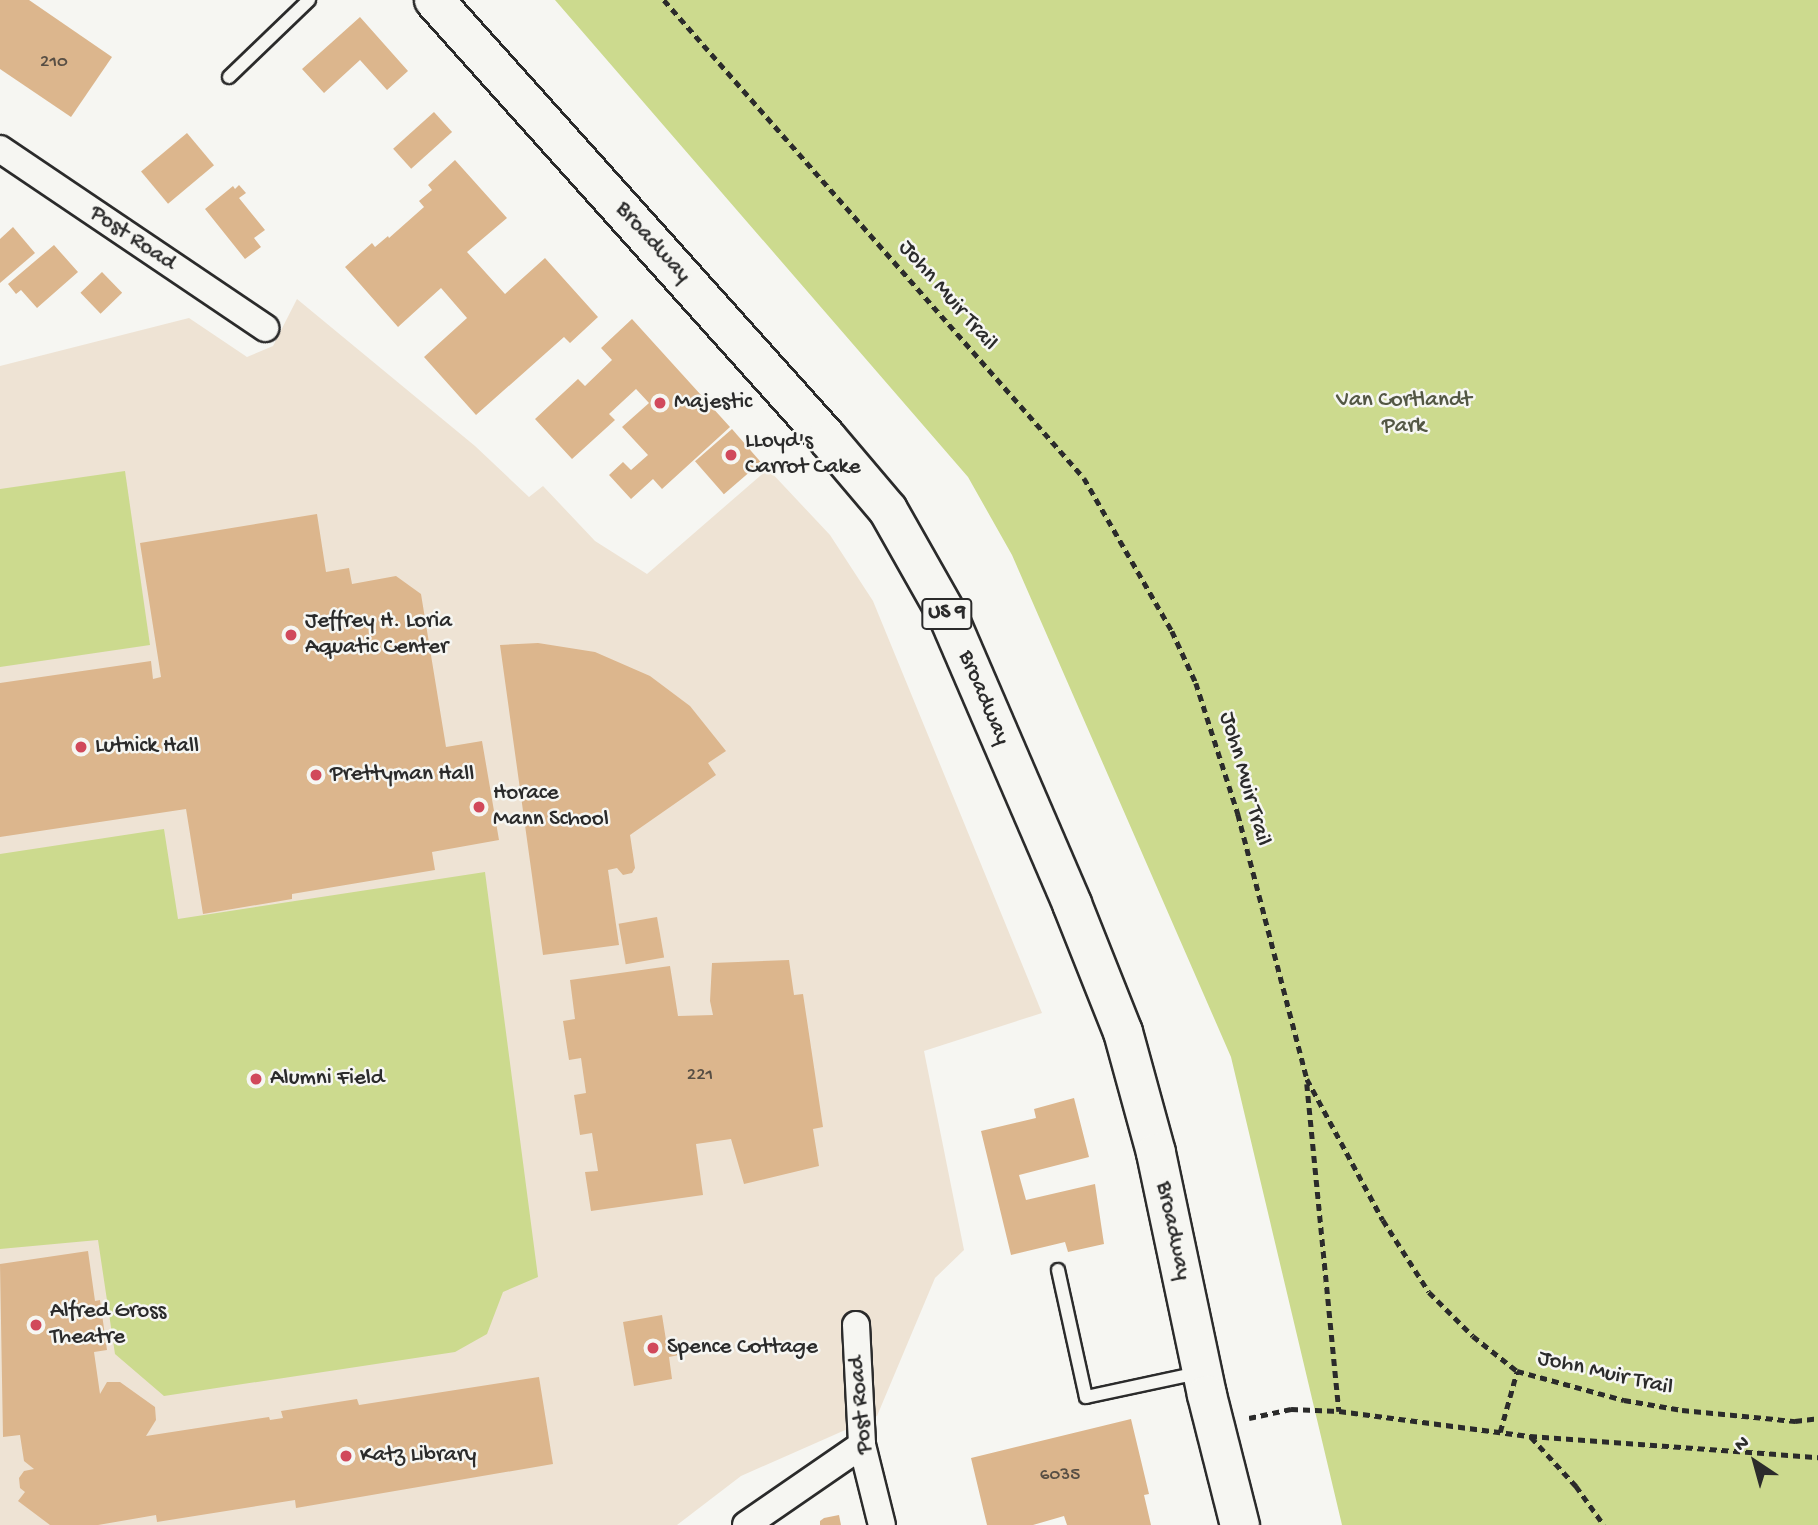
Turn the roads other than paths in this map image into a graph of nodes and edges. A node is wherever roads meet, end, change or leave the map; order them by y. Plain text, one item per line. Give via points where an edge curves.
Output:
1 (309, 0) edge
2 (434, 0) edge
3 (229, 77) dead end
4 (0, 149) edge
5 (265, 328) dead end
6 (1058, 1270) dead end
7 (856, 1325) dead end
8 (1202, 1372) junction
9 (862, 1445) junction
10 (1241, 1519) edge
11 (746, 1525) edge
12 (882, 1525) edge

1 - 3 lane
2 - 8 main road, Broadway / US 9 via 828,438 888,510 942,606 1123,1032 1156,1153
4 - 5 street, Post Road
6 - 8 lane via 1086,1397
7 - 9 street, Post Road
8 - 10 main road, Broadway / US 9
9 - 11 street
9 - 12 street, Post Road

